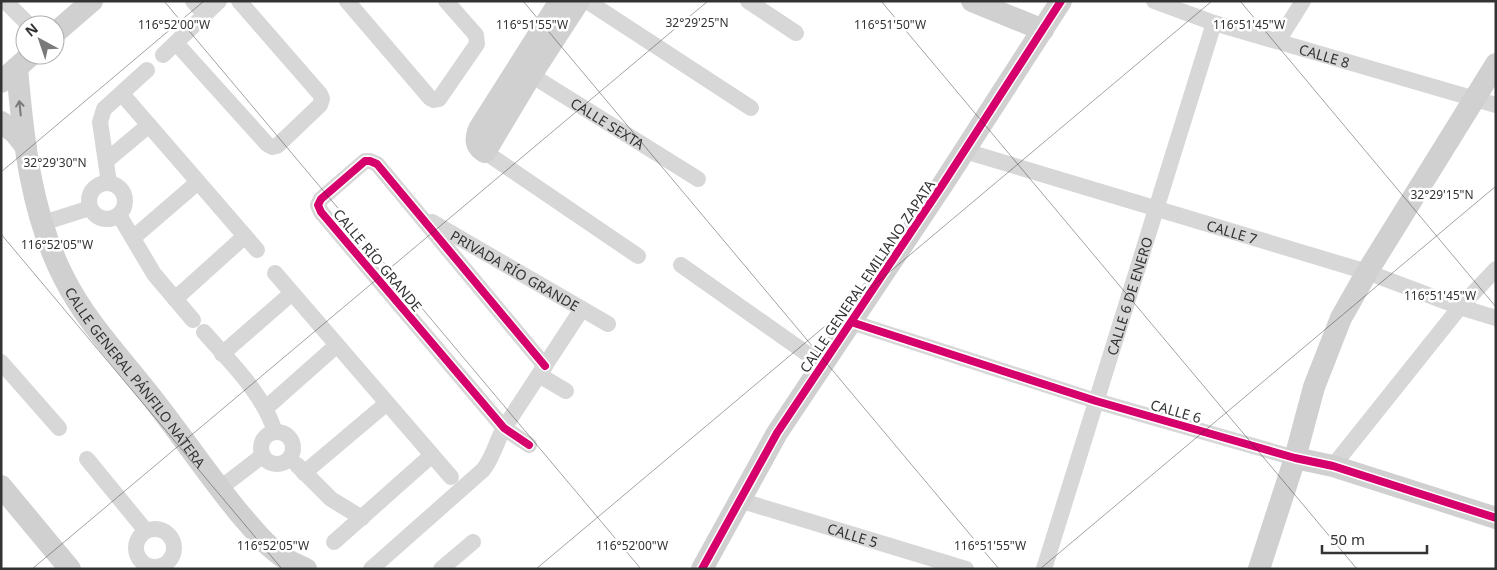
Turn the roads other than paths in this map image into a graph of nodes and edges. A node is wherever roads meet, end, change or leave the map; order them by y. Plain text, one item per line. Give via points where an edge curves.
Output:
1 (92, 1) edge
2 (193, 1) edge
3 (219, 1) edge
4 (238, 1) edge
5 (347, 1) edge
6 (446, 1) edge
7 (560, 1) edge
8 (579, 1) edge
9 (587, 1) edge
10 (748, 1) edge
11 (1061, 1) edge
12 (1154, 1) edge
13 (1303, 1) edge
14 (974, 2) edge
15 (5, 3) edge
16 (18, 15) edge
17 (205, 15) junction
18 (1214, 22) junction
19 (65, 25) edge
20 (1043, 30) junction
21 (796, 33) dead end
22 (1278, 41) junction
23 (176, 43) junction
24 (163, 55) dead end
25 (1496, 64) edge
26 (16, 68) edge
27 (147, 70) dead end
28 (524, 71) junction
29 (122, 94) junction
30 (1485, 102) edge
31 (751, 108) dead end
32 (1, 122) edge
33 (149, 126) junction
34 (26, 147) junction
35 (965, 151) junction
36 (485, 152) joint
37 (106, 161) junction
38 (698, 179) dead end
39 (198, 182) junction
40 (109, 183) junction
41 (90, 208) junction
42 (1156, 208) junction
43 (119, 215) junction
44 (422, 216) junction
45 (43, 223) junction
46 (245, 236) junction
47 (133, 238) junction
48 (257, 250) dead end
49 (638, 256) dead end
50 (681, 265) dead end
51 (1496, 269) edge
52 (1367, 272) junction
53 (275, 274) dead end
54 (292, 293) junction
55 (175, 299) junction
56 (1460, 307) junction
57 (582, 309) junction
58 (1496, 318) edge
59 (851, 322) junction
60 (608, 324) dead end
61 (337, 345) junction
62 (222, 354) junction
63 (1, 362) edge
64 (822, 365) junction
65 (542, 370) junction
66 (566, 391) dead end
67 (1096, 400) junction
68 (387, 403) junction
69 (266, 408) junction
70 (59, 428) dead end
71 (504, 428) junction
72 (275, 432) junction
73 (529, 446) dead end
74 (432, 455) junction
75 (262, 456) junction
76 (290, 458) junction
77 (1295, 458) junction
78 (87, 459) dead end
79 (1333, 466) junction
80 (304, 473) junction
81 (451, 477) dead end
82 (1, 486) edge
83 (219, 489) junction
84 (739, 500) junction
85 (362, 518) junction
86 (1496, 518) edge
87 (146, 531) junction
88 (334, 542) dead end
89 (473, 542) dead end
90 (175, 563) edge
91 (134, 564) edge
92 (449, 566) edge
93 (70, 569) edge
94 (306, 569) edge
95 (371, 569) edge
96 (702, 569) edge
97 (966, 569) edge
98 (1044, 569) edge
99 (1259, 569) edge

1 - 19 street
2 - 17 street
3 - 17 street
4 - 23 street via 322,99 320,105 277,146 267,144
5 - 6 street via 434,100 439,99 477,44 476,35
7 - 28 street
8 - 28 street
9 - 31 street
10 - 21 street
11 - 20 street, CALLE GENERAL EMILIANO ZAPATA
12 - 18 street, CALLE 8
13 - 22 street
14 - 20 street
15 - 16 street
17 - 23 street
18 - 22 street, CALLE 8
18 - 42 street, CALLE 6 DE ENERO
20 - 35 street, CALLE GENERAL EMILIANO ZAPATA
22 - 30 street, CALLE 8
23 - 24 street
25 - 30 street
34 -> 26 street, CALLE GENERAL PÁNFILO NATERA
27 - 29 street
28 - 36 street via 476,135 479,148
28 - 38 street, CALLE SEXTA
29 - 33 street
29 - 37 street via 104,109 101,116
30 - 52 street
32 - 34 street
33 - 37 street
33 - 39 street
34 - 45 street, CALLE GENERAL PÁNFILO NATERA
35 - 42 street, CALLE 7
35 - 59 street, CALLE GENERAL EMILIANO ZAPATA
36 - 49 street
37 - 40 street
39 - 46 street
39 - 47 street
40 - 41 street via 100,184 92,190
40 - 43 street via 123,191 126,200
41 - 43 street via 103,219
41 - 45 street
42 - 52 street, CALLE 7
42 - 67 street, CALLE 6 DE ENERO
43 - 47 street
44 - 57 street, PRIVADA RÍO GRANDE
44 - 65 street, CALLE RÍO GRANDE
44 - 71 street, CALLE RÍO GRANDE via 377,164 370,161 357,168 318,204 321,212
45 - 83 street, CALLE GENERAL PÁNFILO NATERA via 64,278 76,299
46 - 48 street
46 - 55 street
47 - 55 street via 154,274
50 - 64 street
51 - 56 street
52 - 56 street, CALLE 7
52 - 77 street via 1326,353
53 - 54 street
54 - 61 street
54 - 62 street
55 - 62 street
56 - 58 street, CALLE 7
56 - 79 street
57 - 60 street, PRIVADA RÍO GRANDE
57 - 65 street
59 - 64 street, CALLE GENERAL EMILIANO ZAPATA
59 - 67 street, CALLE 6
61 - 68 street
61 - 69 street
62 - 69 street
63 - 70 street
64 - 84 street, CALLE GENERAL EMILIANO ZAPATA via 777,433
65 - 66 street
65 - 71 street
67 - 77 street, CALLE 6
67 - 98 street, CALLE 6 DE ENERO
68 - 74 street
68 - 80 street
69 - 72 street
71 - 73 street
71 - 95 street via 490,462 483,470
72 - 75 street via 262,440
72 - 76 street via 287,435 291,440 293,452
74 - 81 street
74 - 85 street
75 - 76 street via 266,461 279,465
75 - 83 street
76 - 80 street
77 - 79 street, CALLE 6
77 - 99 street
78 - 87 street
79 - 86 street, CALLE 6
80 - 85 street via 331,499
82 - 93 street
83 - 94 street, CALLE GENERAL PÁNFILO NATERA via 258,535 286,559
84 - 96 street, CALLE GENERAL EMILIANO ZAPATA
84 - 97 street, CALLE 5
85 - 88 street
87 - 90 street via 162,530 169,535
87 - 91 street via 136,543
89 - 92 street
90 - 91 street via 152,567

